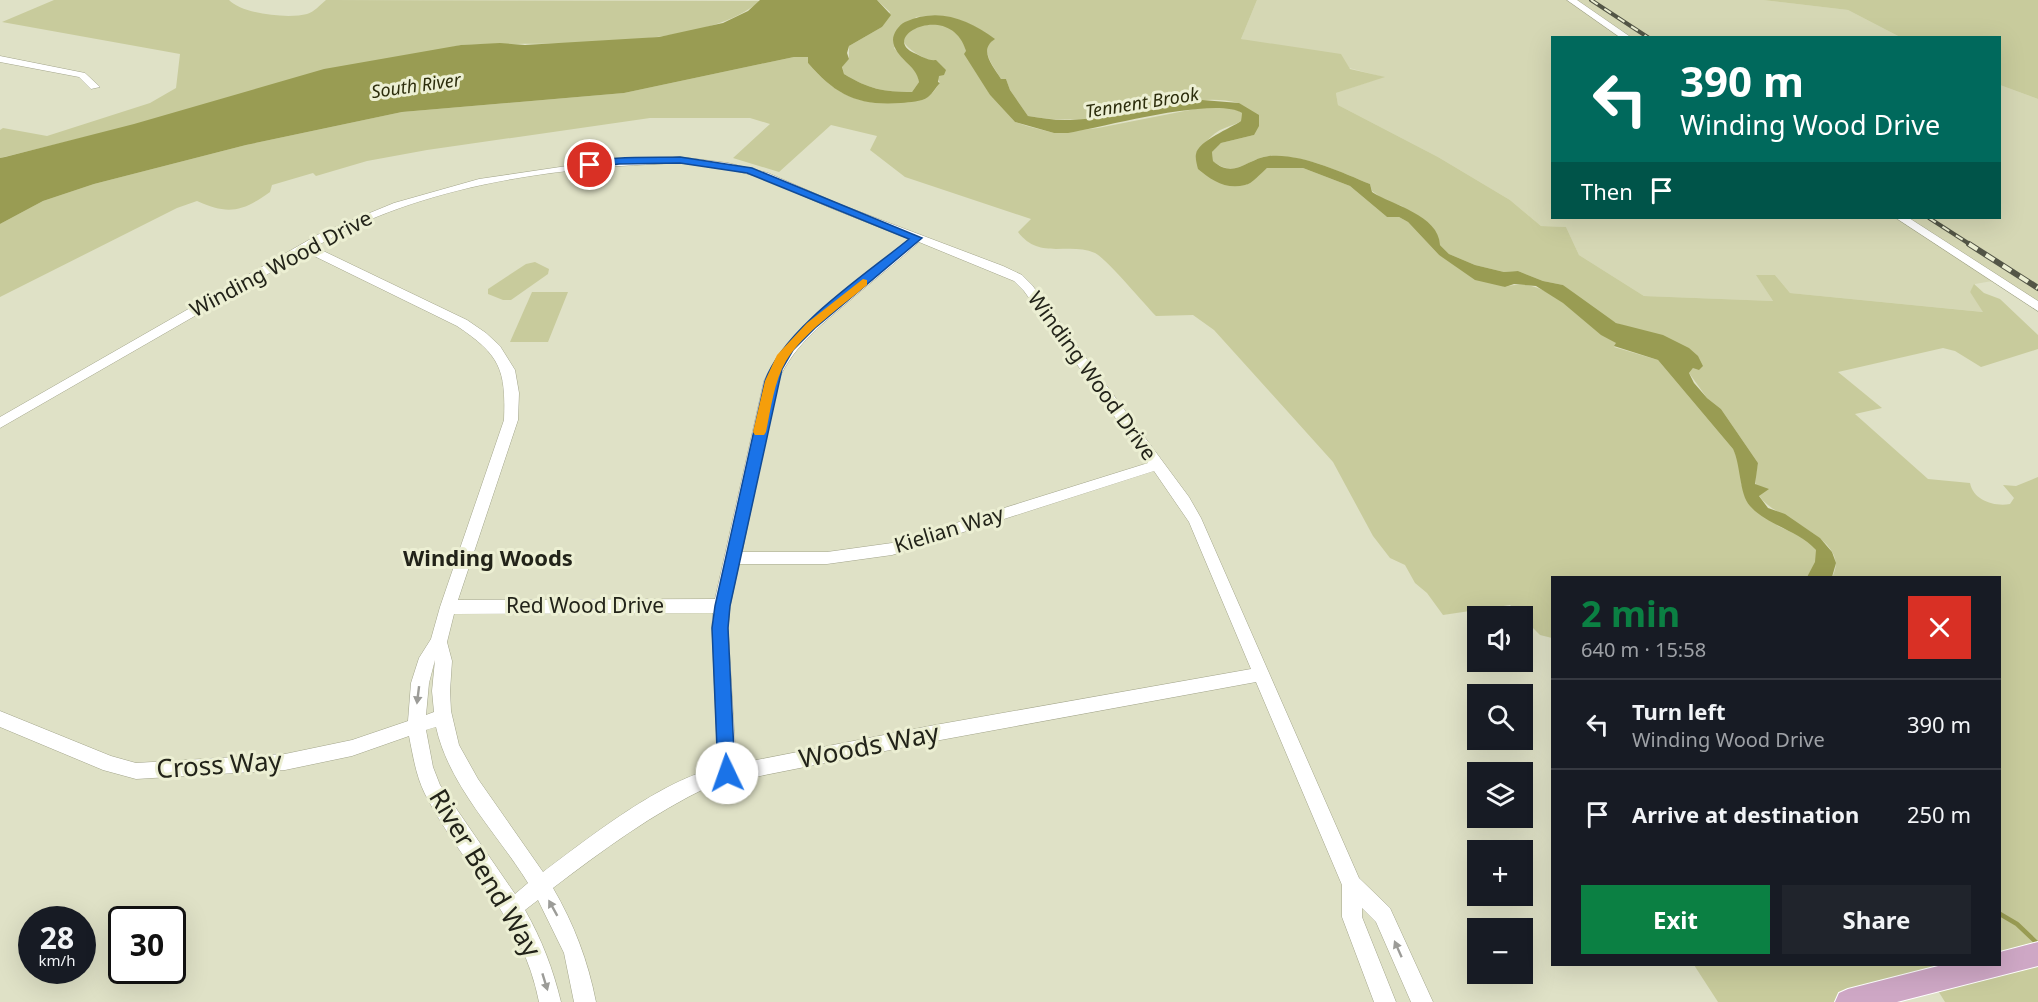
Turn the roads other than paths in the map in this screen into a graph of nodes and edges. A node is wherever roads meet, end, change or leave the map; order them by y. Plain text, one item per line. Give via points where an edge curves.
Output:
1 (1571, 0) edge
2 (1625, 36) edge
3 (0, 59) edge
4 (95, 87) dead end
5 (1904, 219) edge
6 (917, 238) junction
7 (305, 248) junction
8 (2038, 307) edge
9 (0, 423) edge
10 (1157, 465) junction
11 (734, 558) junction
12 (722, 606) junction
13 (448, 607) junction
14 (439, 642) junction
15 (1262, 674) junction
16 (442, 717) junction
17 (0, 719) edge
18 (416, 726) junction
19 (727, 773) junction
20 (1352, 885) junction
21 (541, 886) junction
22 (512, 908) junction
23 (2038, 954) edge
24 (2001, 964) edge
25 (1992, 966) edge
26 (550, 1002) edge
27 (585, 1002) edge
28 (1386, 1002) edge
29 (1422, 1002) edge
30 (1848, 1002) edge

1 - 2 street
3 - 4 street via 82,75
5 - 8 street
6 - 7 street, Winding Wood Drive via 764,175 705,162 653,160 555,170 439,192 367,217
6 - 10 street, Winding Wood Drive via 1009,273 1025,285
6 - 11 street via 811,326 782,358 771,381
7 - 9 street, Winding Wood Drive
7 - 13 street, River Bend Way via 462,323 495,349 508,370 511,420
10 - 11 street, Kielian Way via 892,549 828,558
10 - 15 street, Winding Wood Drive via 1196,522
11 - 12 street
12 - 13 street, Red Wood Drive
12 - 19 street
13 - 14 street, River Bend Way
14 - 16 street, River Bend Way via 445,655
14 -> 18 street, River Bend Way via 427,658 420,682
15 - 19 street, Woods Way
15 - 20 street, Winding Wood Drive
16 - 18 street, Cross Way
16 - 21 street, River Bend Way via 462,773
17 - 18 street, Cross Way via 135,771 285,762 352,748
18 - 22 street, River Bend Way via 432,789
19 - 21 street, Woods Way via 672,793
20 - 28 street, Winding Wood Drive via 1352,917
29 -> 20 street, Winding Wood Drive via 1383,915
21 - 22 street, Woods Way
27 -> 21 street, River Bend Way via 568,935
22 -> 26 street, River Bend Way via 535,948
23 - 24 main road
25 - 30 main road

